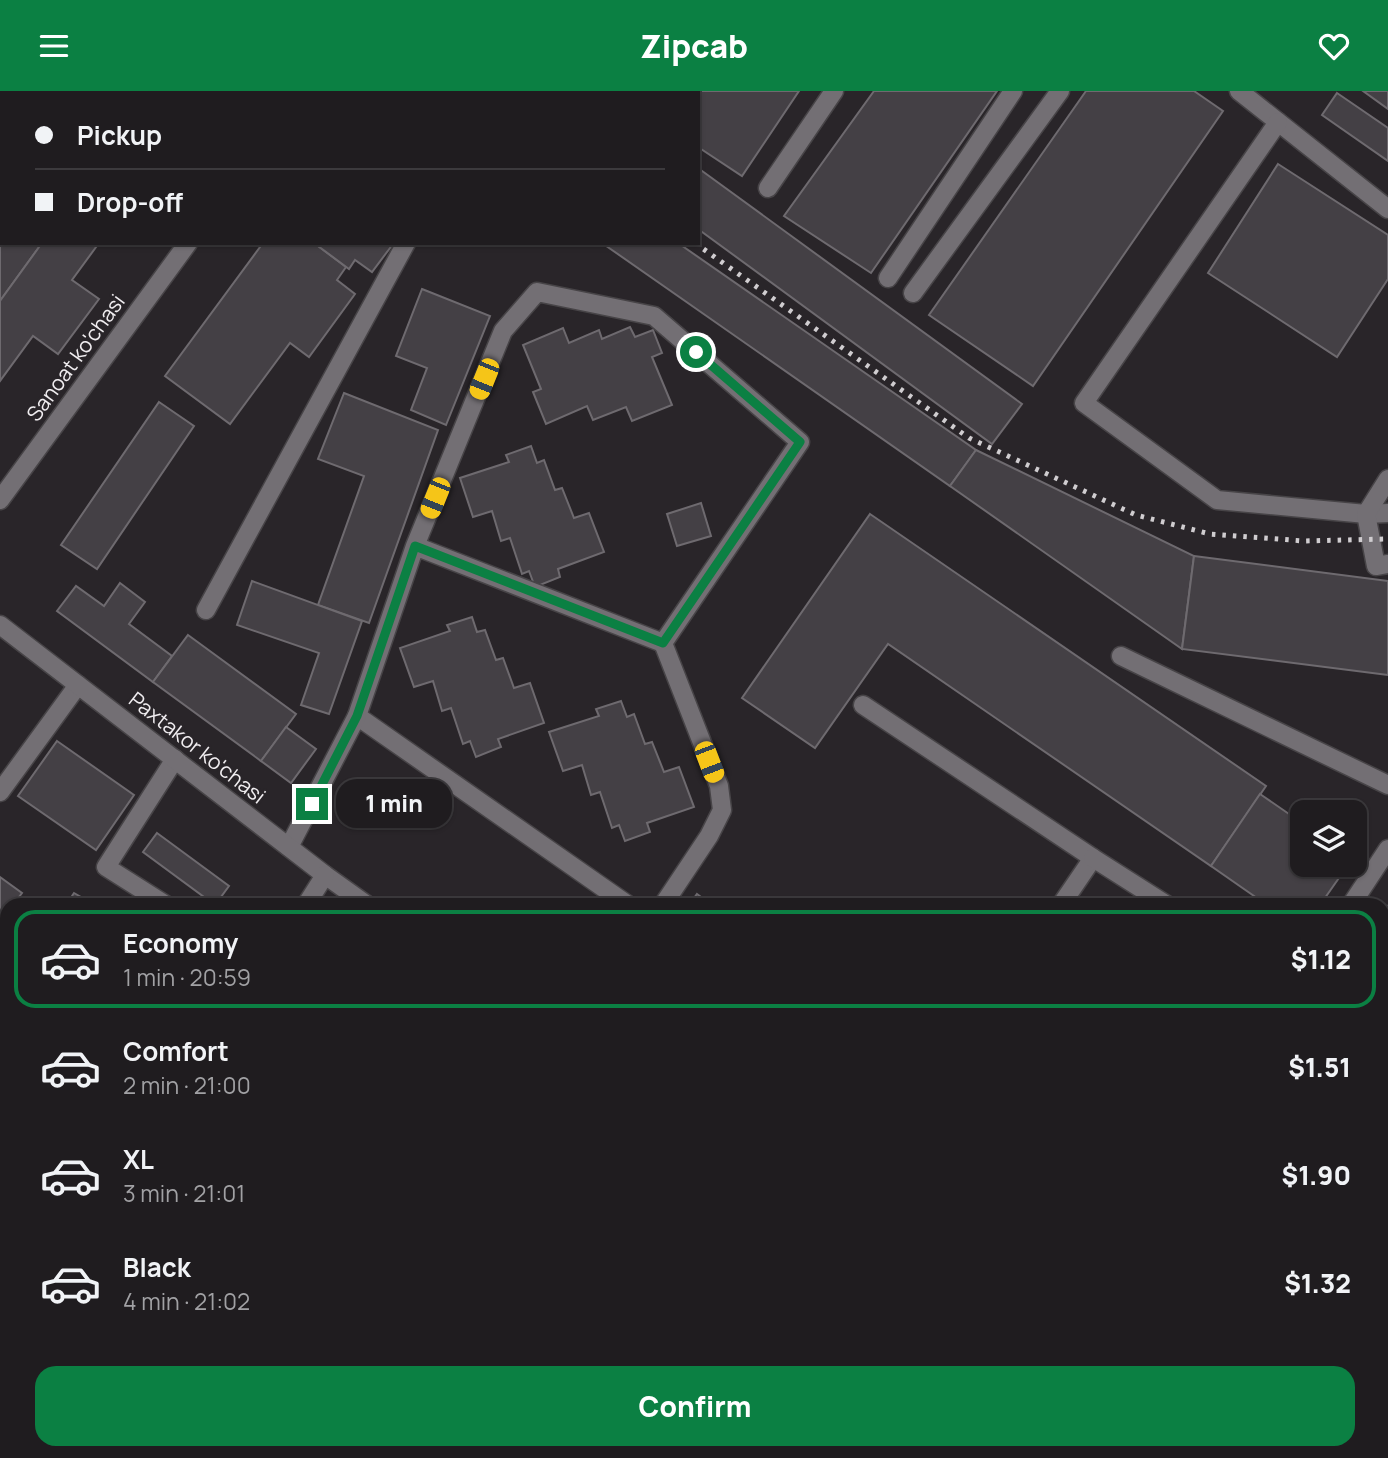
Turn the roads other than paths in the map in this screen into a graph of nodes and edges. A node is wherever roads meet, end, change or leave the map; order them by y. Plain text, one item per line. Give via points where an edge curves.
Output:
1 (834, 91) edge
2 (1013, 91) edge
3 (1060, 91) edge
4 (1239, 91) edge
5 (1279, 122) junction
6 (768, 188) dead end
7 (1388, 209) edge
8 (187, 245) edge
9 (405, 245) edge
10 (888, 278) dead end
11 (913, 293) dead end
12 (1388, 479) edge
13 (0, 500) edge
14 (1388, 513) edge
15 (1366, 514) junction
16 (415, 546) junction
17 (1388, 564) edge
18 (206, 610) dead end
19 (0, 625) edge
20 (663, 643) junction
21 (1121, 656) dead end
22 (78, 685) junction
23 (863, 705) dead end
24 (357, 716) junction
25 (174, 759) junction
26 (1388, 785) edge
27 (0, 792) edge
28 (289, 847) junction
29 (1388, 849) edge
30 (1093, 858) junction
31 (325, 875) junction
32 (155, 898) edge
33 (310, 898) edge
34 (357, 898) edge
35 (618, 898) edge
36 (668, 898) edge
37 (1066, 898) edge
38 (1156, 898) edge
39 (1356, 898) edge

1 - 6 main road
2 - 10 main road
3 - 11 main road
4 - 5 main road
5 - 7 main road
5 - 15 main road via 1084,403 1217,501
8 - 13 main road, Sanoat ko'chasi
9 - 18 main road
12 - 15 main road
14 - 15 main road
15 - 17 main road via 1376,566
16 - 20 main road
16 - 20 main road via 503,331 537,292 654,316 800,442
16 - 24 main road
19 - 22 main road, Paxtakor ko'chasi
20 - 36 main road via 719,786 722,810
21 - 26 main road
22 - 25 main road, Paxtakor ko'chasi
22 - 27 main road
23 - 30 main road
24 - 28 main road
24 - 35 main road
25 - 28 main road, Paxtakor ko'chasi
25 - 32 main road via 106,867
28 - 31 main road, Paxtakor ko'chasi
29 - 39 main road
30 - 37 main road
30 - 38 main road
31 - 33 main road
31 - 34 main road, Paxtakor ko'chasi

